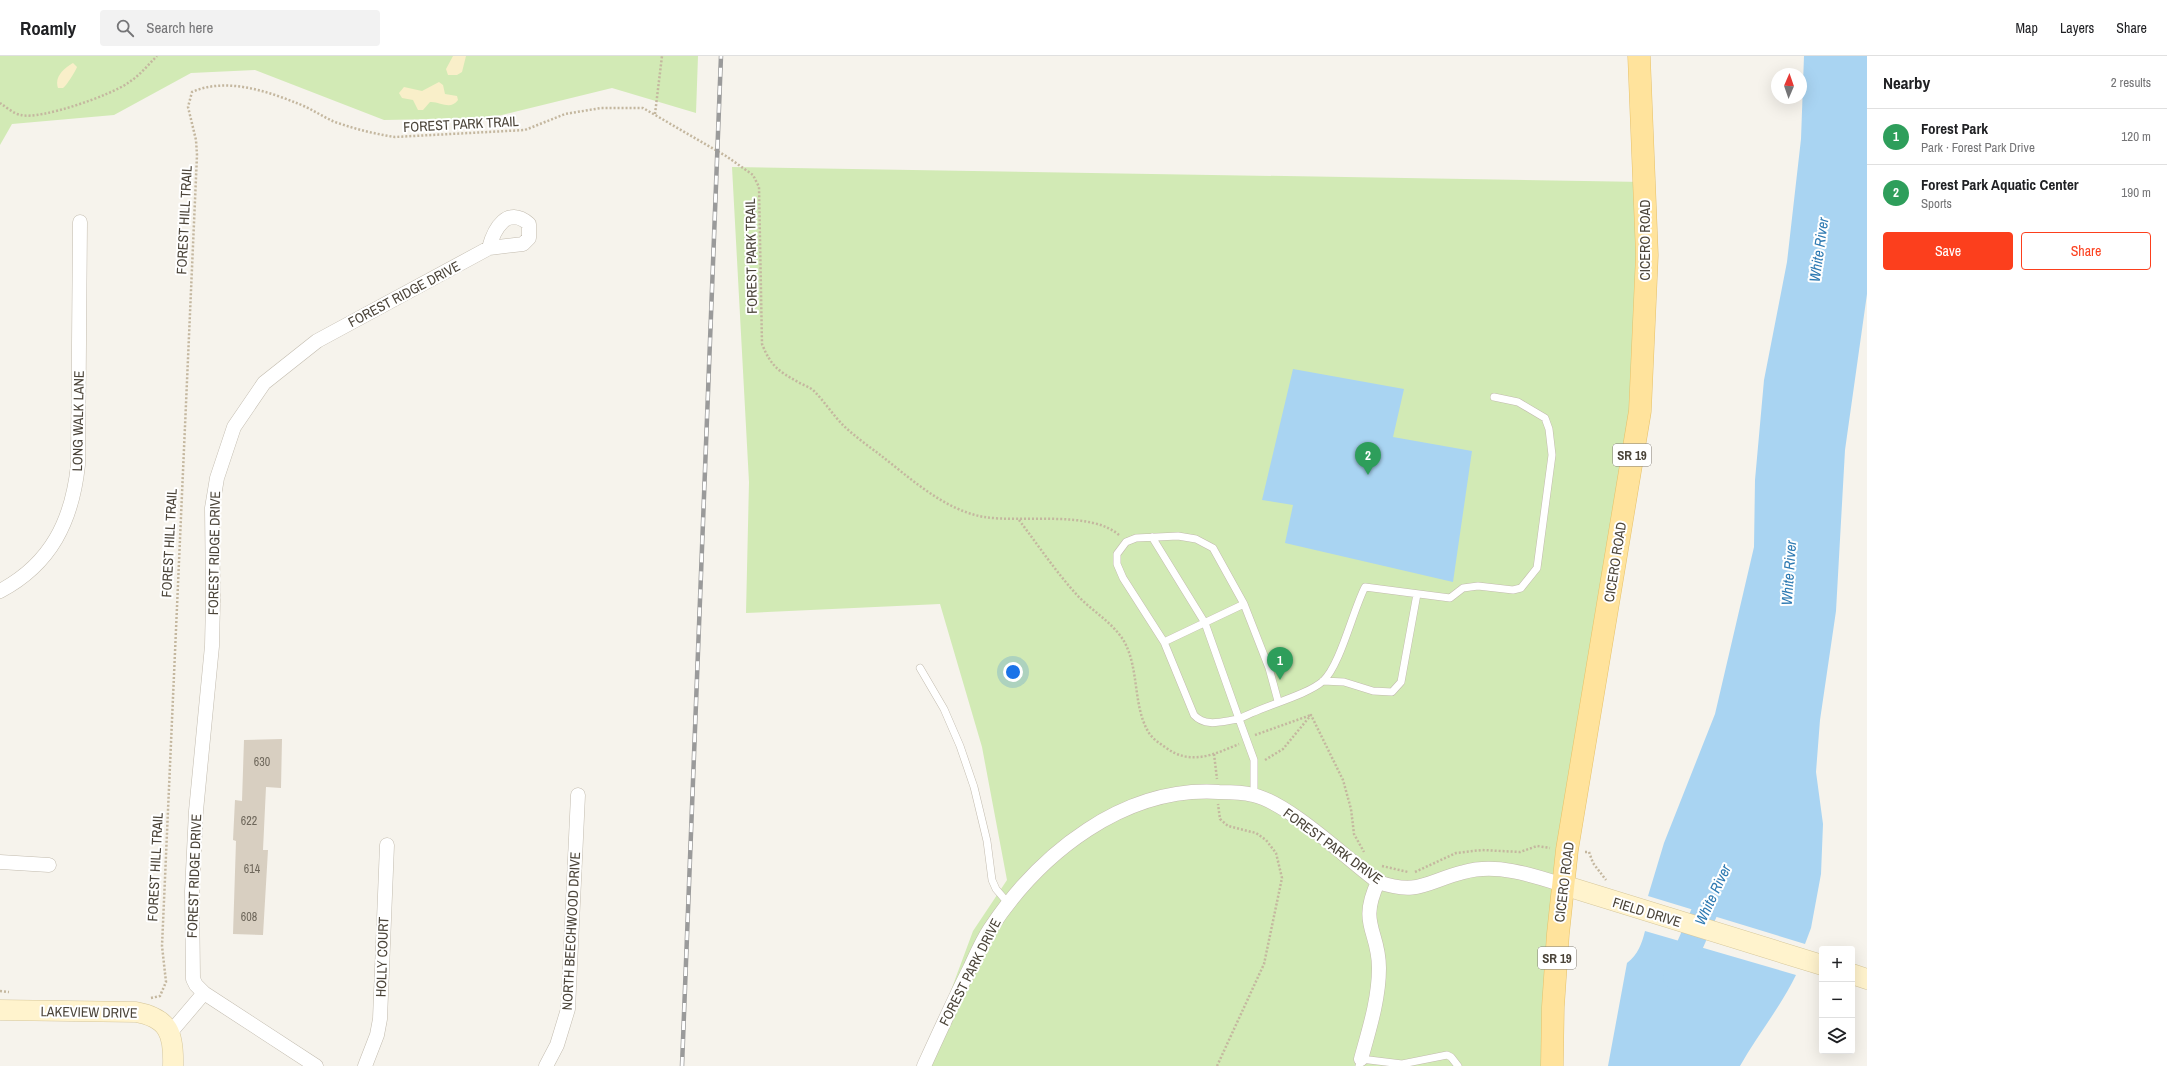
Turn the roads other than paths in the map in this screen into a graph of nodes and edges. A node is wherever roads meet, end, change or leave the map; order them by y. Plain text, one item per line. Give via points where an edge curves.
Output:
1 (1639, 56) edge
2 (80, 222) dead end
3 (489, 248) dead end
4 (1494, 397) dead end
5 (1152, 537) junction
6 (0, 591) edge
7 (1417, 594) junction
8 (1244, 604) junction
9 (1205, 623) junction
10 (1164, 642) junction
11 (920, 668) dead end
12 (1323, 681) junction
13 (1278, 701) junction
14 (1239, 719) junction
15 (578, 795) dead end
16 (1254, 795) junction
17 (387, 845) dead end
18 (0, 862) edge
19 (49, 865) dead end
20 (1378, 882) junction
21 (1564, 886) junction
22 (1008, 903) junction
23 (1819, 964) edge
24 (1855, 975) edge
25 (1867, 979) edge
26 (204, 993) junction
27 (0, 1010) edge
28 (170, 1033) junction
29 (1360, 1062) edge
30 (1427, 1063) edge
31 (548, 1065) edge
32 (173, 1066) edge
33 (316, 1066) edge
34 (365, 1066) edge
35 (924, 1066) edge
36 (1458, 1066) edge
37 (1552, 1066) edge

1 - 21 main road, CICERO ROAD / SR 19 via 1647,255 1640,411
2 - 6 street, LONG WALK LANE via 76,484 71,506 48,552 33,568
3 - 26 street, FOREST RIDGE DRIVE via 408,290 317,341 299,354 264,383 234,427 223,455 212,508 212,646 196,811 192,891 194,979 196,986
4 - 7 lane via 1518,402 1545,418 1549,429 1552,455 1537,568 1521,588 1513,590 1470,587 1463,588 1450,598
5 - 8 lane via 1178,536 1196,539 1213,548
5 - 9 lane
5 - 10 lane via 1136,538 1126,542 1117,554 1117,564 1123,578
7 - 12 lane via 1365,587 1334,665
7 - 12 lane via 1401,682 1392,692 1373,691 1344,682
8 - 9 lane
8 - 13 lane via 1269,668
9 - 10 lane
9 - 14 lane
10 - 14 lane via 1194,715 1206,724
11 - 22 lane via 944,709 960,746 974,787 987,841 992,880
12 - 13 lane via 1299,694
13 - 14 lane
14 - 16 lane via 1254,760
15 - 31 street, NORTH BEECHWOOD DRIVE via 568,1009
16 - 20 street, FOREST PARK DRIVE via 1302,822
16 - 22 street, FOREST PARK DRIVE via 1198,791 1154,799 1094,826 1051,856
17 - 34 street, HOLLY COURT via 380,1019 377,1035
18 - 19 street
20 - 21 street, FOREST PARK DRIVE via 1392,887 1411,888 1429,885 1464,871 1499,869 1527,873
20 - 29 street via 1368,915 1377,953 1379,980
21 - 23 main road, FIELD DRIVE
21 - 37 main road, CICERO ROAD / SR 19 via 1553,1007
22 - 35 street, FOREST PARK DRIVE via 988,930
24 - 25 main road
26 - 28 street
26 - 33 street
27 - 28 main road, LAKEVIEW DRIVE via 136,1012 162,1022
28 - 32 main road
29 - 30 lane
30 - 36 lane via 1447,1055

